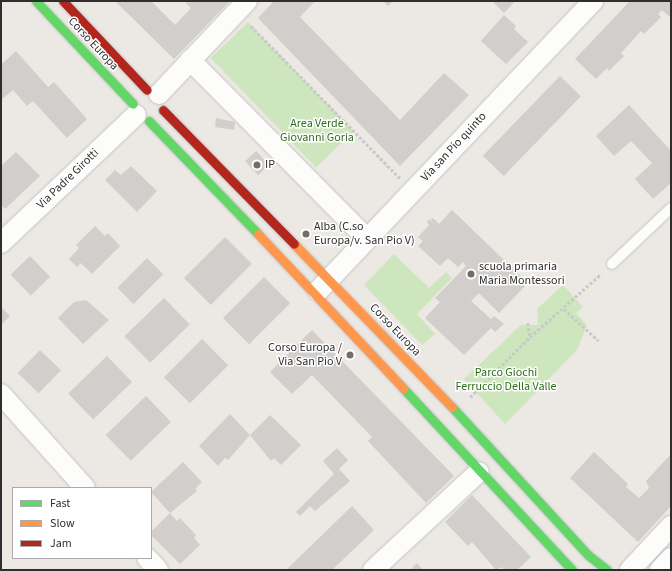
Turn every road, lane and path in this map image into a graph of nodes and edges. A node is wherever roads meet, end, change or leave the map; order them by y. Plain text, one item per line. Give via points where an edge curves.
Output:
1 (36, 1) edge
2 (63, 1) edge
3 (593, 1) edge
4 (242, 6) edge
5 (190, 60) junction
6 (156, 98) junction
7 (139, 114) junction
8 (412, 191) junction
9 (671, 208) edge
10 (367, 238) junction
11 (1, 244) edge
12 (612, 264) joint
13 (330, 279) junction
14 (316, 294) junction
15 (564, 309) junction
16 (528, 323) dead end
17 (530, 337) junction
18 (599, 341) dead end
19 (1, 394) edge
20 (456, 411) junction
21 (479, 472) junction
22 (84, 487) edge
23 (671, 526) edge
24 (671, 558) edge
25 (148, 559) edge
26 (158, 570) edge
27 (373, 570) edge
28 (572, 570) edge
29 (607, 570) edge
30 (630, 570) edge
31 (660, 570) edge

1 - 7 main road, Corso Europa
2 - 6 main road, Corso Europa
3 - 8 street, Via san Pio quinto
4 - 5 street
4 - 8 path
5 - 6 street
5 - 10 street
6 - 7 main road via 137,94
6 - 7 main road via 158,118
6 - 13 main road, Corso Europa
7 - 11 street, Via Padre Girotti
7 - 14 main road, Corso Europa
8 - 10 street, Via san Pio quinto
9 - 12 lane
10 - 13 street, Via san Pio quinto
12 - 15 path
13 - 14 street, Via san Pio quinto
13 - 20 main road, Corso Europa
14 - 21 main road, Corso Europa
15 - 17 path
15 - 18 path
16 - 17 path
17 - 20 path
19 - 22 street
20 - 29 main road, Corso Europa via 588,555
21 - 27 street
21 - 28 main road, Corso Europa
23 - 30 street
24 - 31 street
25 - 26 street

